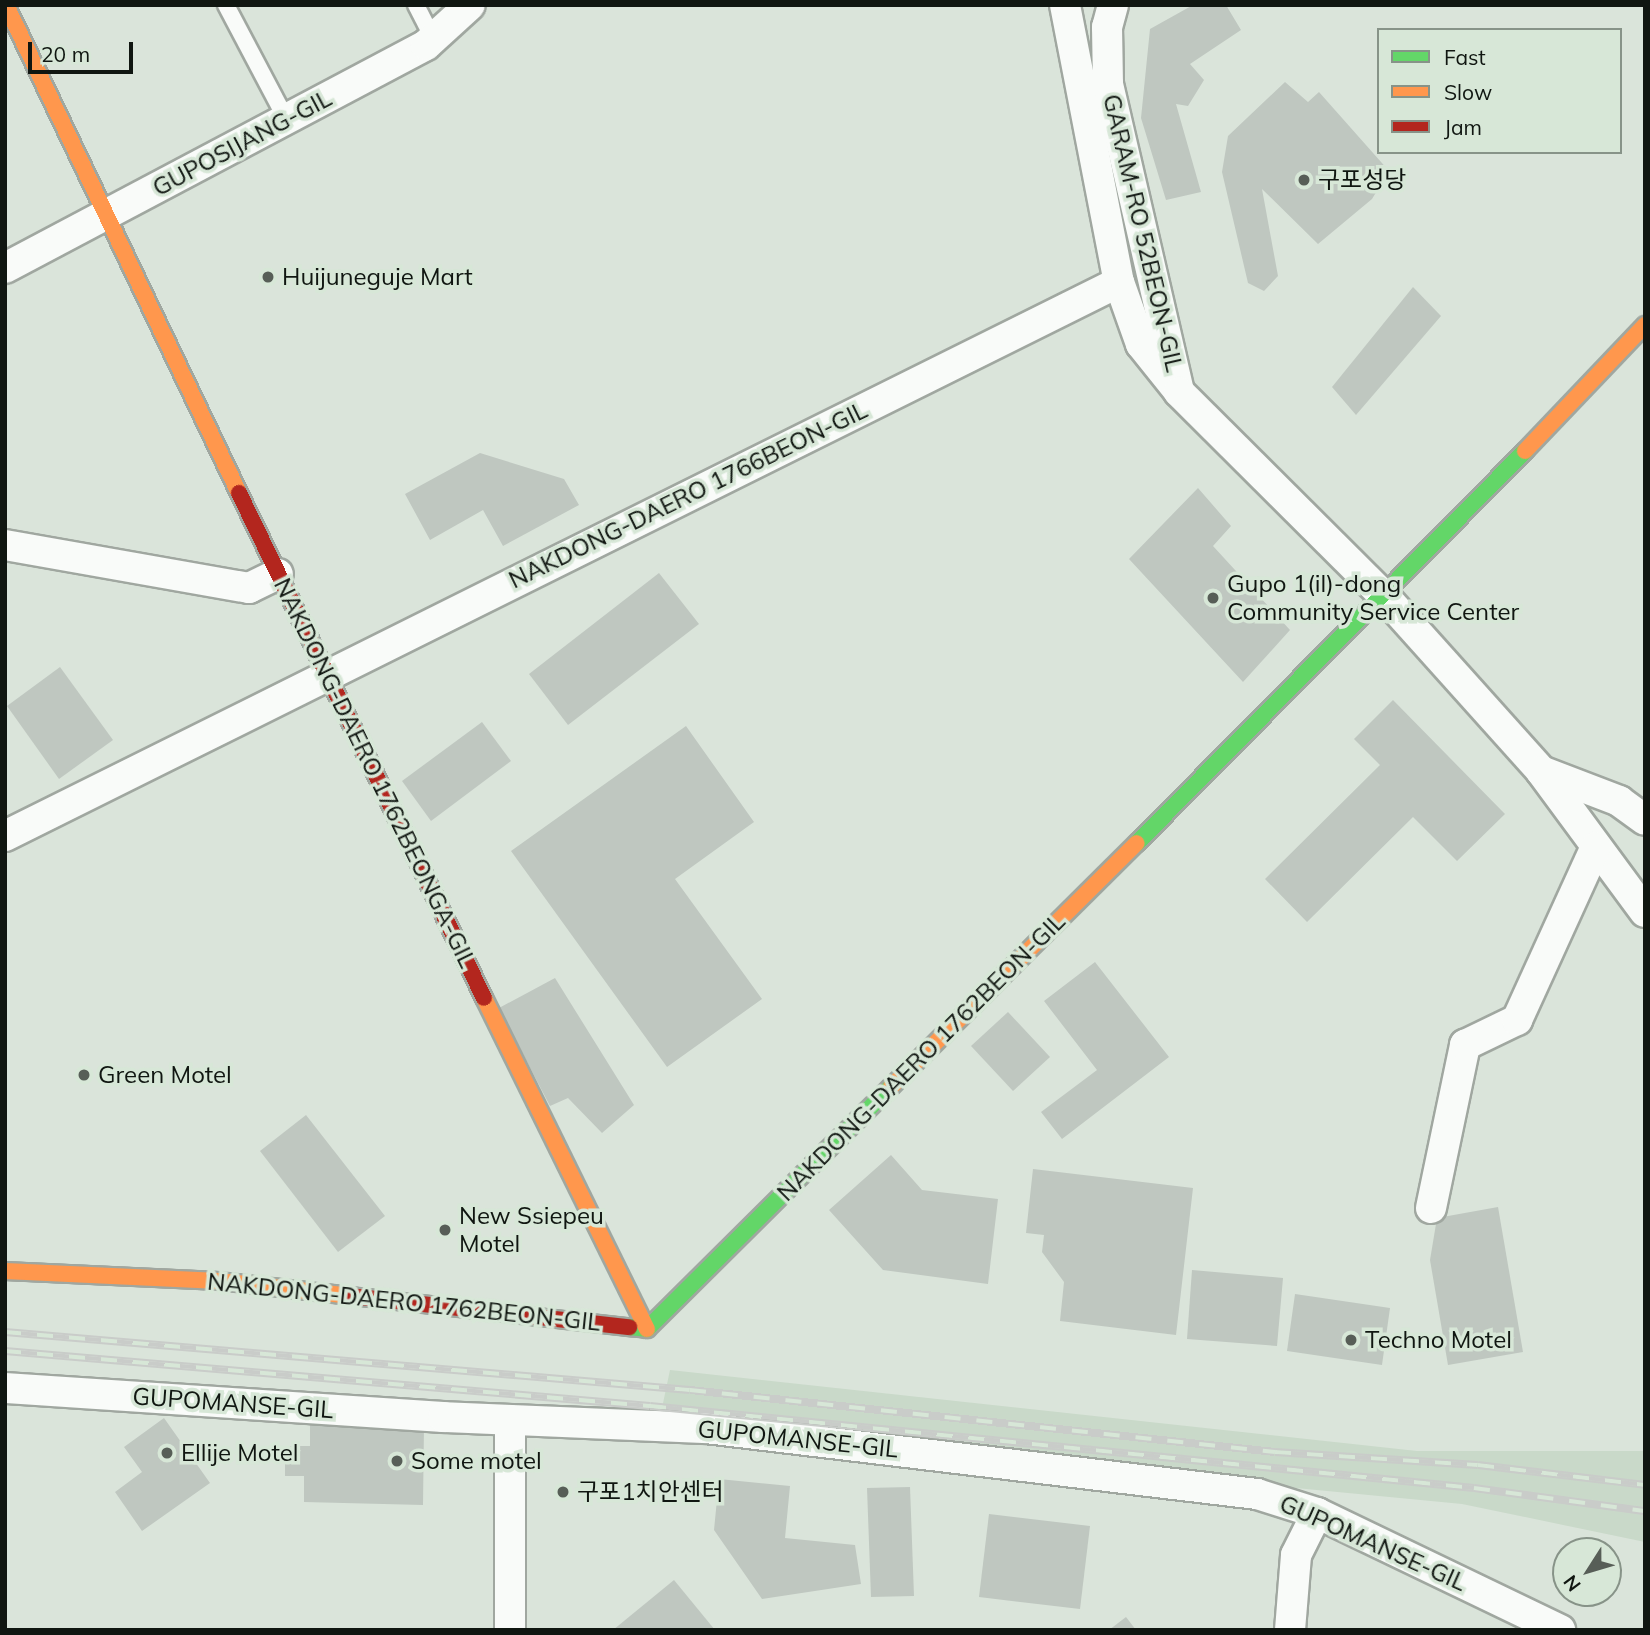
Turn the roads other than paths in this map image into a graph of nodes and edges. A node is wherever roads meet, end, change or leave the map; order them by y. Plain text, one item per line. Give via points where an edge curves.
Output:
1 (6, 5) edge
2 (226, 5) edge
3 (416, 5) edge
4 (470, 5) edge
5 (1065, 5) edge
6 (1113, 5) edge
7 (433, 38) junction
8 (286, 119) junction
9 (107, 215) junction
10 (5, 268) edge
11 (1119, 282) junction
12 (1645, 325) edge
13 (1180, 392) junction
14 (5, 545) edge
15 (278, 574) junction
16 (1385, 597) junction
17 (325, 674) junction
18 (1541, 771) junction
19 (1645, 820) edge
20 (5, 836) edge
21 (1597, 847) junction
22 (1645, 912) edge
23 (1431, 1208) dead end
24 (5, 1271) edge
25 (647, 1329) junction
26 (5, 1388) edge
27 (510, 1420) junction
28 (1317, 1513) junction
29 (1546, 1627) edge
30 (510, 1630) edge
31 (1290, 1630) edge

1 - 9 street, NAKDONG-DAERO 1762BEONGA-GIL
2 - 8 lane
3 - 7 lane
4 - 7 street, GUPOSIJANG-GIL
5 - 11 street
6 - 13 street, GARAM-RO 52BEON-GIL via 1107,27 1108,83
7 - 8 street, GUPOSIJANG-GIL
8 - 9 street, GUPOSIJANG-GIL
9 - 10 street, GUPOSIJANG-GIL
9 - 15 street, NAKDONG-DAERO 1762BEONGA-GIL
11 - 13 street via 1141,344
11 - 17 street, NAKDONG-DAERO 1766BEON-GIL
12 - 16 street, NAKDONG-DAERO 1762BEON-GIL
13 - 16 street, GARAM-RO 52BEON-GIL
14 - 15 street via 249,588
15 - 17 street, NAKDONG-DAERO 1762BEONGA-GIL
16 - 18 street, GARAM-RO 52BEON-GIL
16 - 25 street, NAKDONG-DAERO 1762BEON-GIL
17 - 20 street, NAKDONG-DAERO 1766BEON-GIL
17 - 25 street, NAKDONG-DAERO 1762BEONGA-GIL
18 - 19 street via 1619,801
18 - 21 street, GARAM-RO 52BEON-GIL
21 - 22 street, GARAM-RO 52BEON-GIL
21 - 23 street via 1517,1020 1465,1045
24 - 25 street, NAKDONG-DAERO 1762BEON-GIL via 219,1281
26 - 27 street, GUPOMANSE-GIL
27 - 28 street, GUPOMANSE-GIL via 706,1428 1130,1475 1257,1494
27 - 30 street
28 - 29 street, GUPOMANSE-GIL
28 - 31 street via 1296,1555

